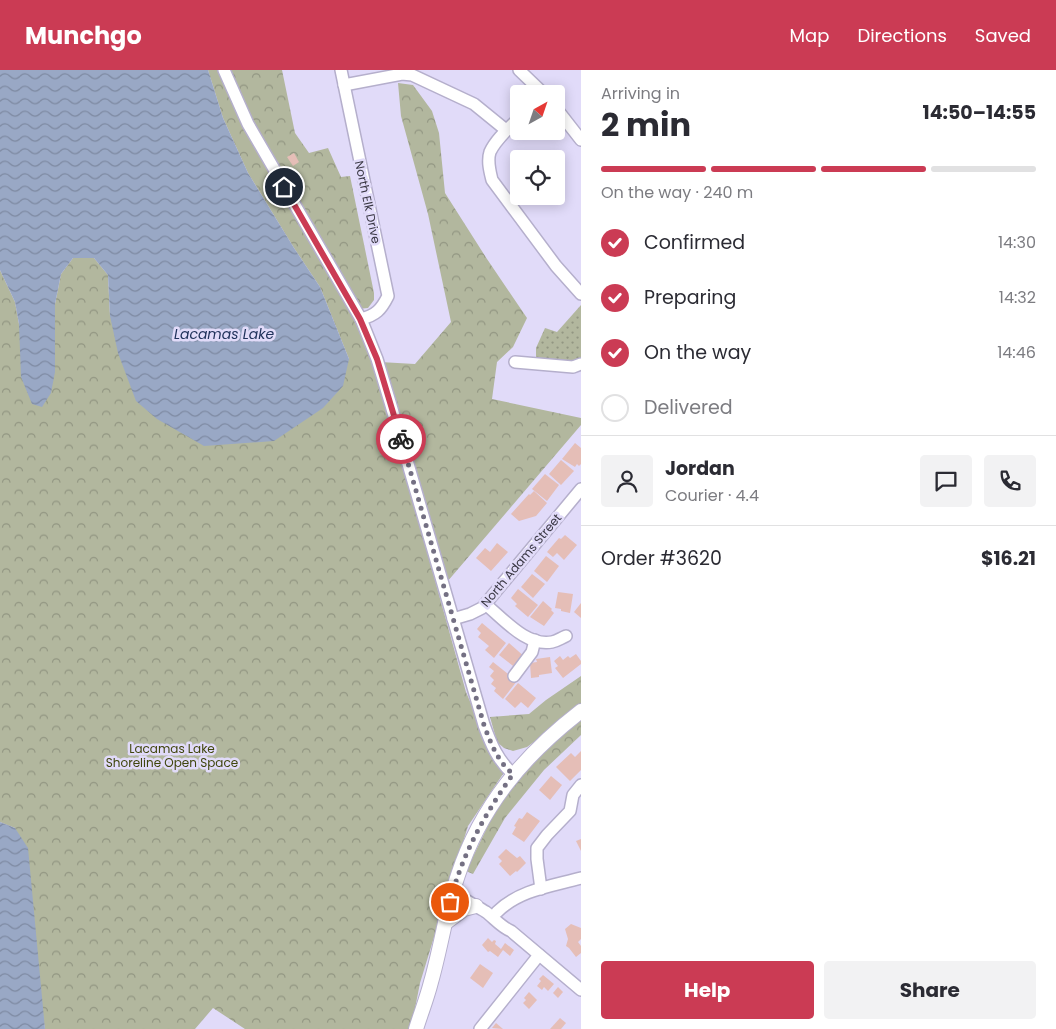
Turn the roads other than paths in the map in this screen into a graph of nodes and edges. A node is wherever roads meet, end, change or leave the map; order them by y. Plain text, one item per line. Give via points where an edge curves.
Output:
1 (224, 70) edge
2 (341, 70) edge
3 (519, 70) edge
4 (344, 85) junction
5 (534, 85) edge
6 (565, 120) edge
7 (510, 126) edge
8 (506, 130) junction
9 (581, 140) edge
10 (581, 294) edge
11 (360, 319) junction
12 (515, 362) dead end
13 (581, 364) edge
14 (581, 488) edge
15 (485, 604) junction
16 (453, 619) junction
17 (566, 636) dead end
18 (535, 640) junction
19 (514, 676) dead end
20 (581, 711) edge
21 (513, 774) junction
22 (581, 785) edge
23 (581, 878) edge
24 (541, 889) junction
25 (453, 891) junction
26 (476, 906) junction
27 (497, 912) junction
28 (445, 923) junction
29 (511, 931) junction
30 (539, 955) junction
31 (581, 990) edge
32 (416, 1029) edge
33 (480, 1029) edge

1 - 11 street via 248,124
2 - 4 street, North Elk Drive
3 - 5 street
4 - 8 street via 412,75 474,104
4 - 11 street, North Elk Drive via 388,296 372,316
6 - 9 street
7 - 8 street
8 - 10 street via 490,153 492,180
11 - 16 street via 377,359
12 - 13 street via 573,367
14 - 15 street, North Adams Street
15 - 16 street, North Adams Street via 474,612
15 - 18 street via 523,635
16 - 21 street via 487,734 504,766
17 - 18 street via 549,642
18 - 19 street via 532,652
20 - 21 main road via 538,747
21 - 25 main road via 476,832
22 - 24 street via 573,795 570,811 537,848
23 - 24 street
24 - 27 street via 515,898
25 - 26 street
25 - 27 street via 464,892
25 - 28 main road
26 - 28 main road via 464,909
26 - 29 street
27 - 29 street
28 - 32 main road
29 - 30 street
30 - 31 street
30 - 33 street

